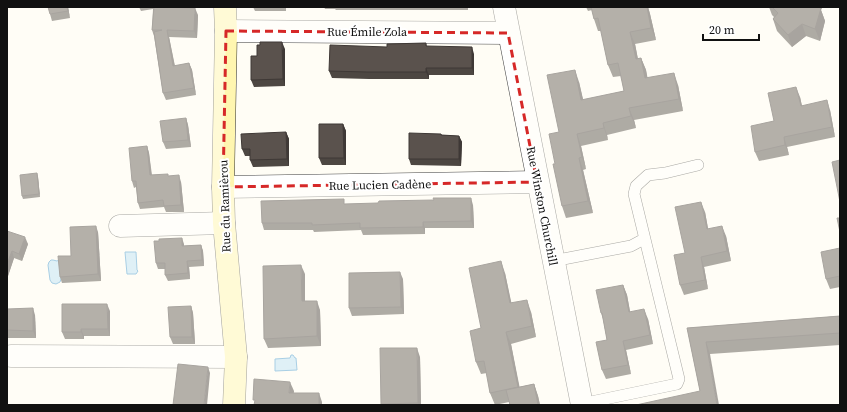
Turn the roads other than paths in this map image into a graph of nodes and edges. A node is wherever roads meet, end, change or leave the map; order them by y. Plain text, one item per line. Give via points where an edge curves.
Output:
1 (225, 7) edge
2 (504, 7) edge
3 (226, 31) junction
4 (508, 33) junction
5 (698, 165) dead end
6 (537, 182) junction
7 (223, 187) junction
8 (224, 223) junction
9 (120, 226) dead end
10 (644, 239) junction
11 (553, 261) junction
12 (11, 356) dead end
13 (236, 357) junction
14 (581, 404) edge
15 (234, 405) edge

1 - 3 street, Rue du Ramièrou
2 - 4 street, Rue Winston Churchill
3 - 4 street, Rue Émile Zola
3 - 7 street, Rue du Ramièrou
4 - 6 street, Rue Winston Churchill
5 - 10 lane via 648,175 636,186 634,194
6 - 7 street, Rue Lucien Cadène
6 - 11 street, Rue Winston Churchill
7 - 8 street, Rue du Ramièrou
8 - 9 street
8 - 13 street, Rue du Ramièrou
10 - 11 lane via 631,246
10 - 14 lane via 679,379 677,384
11 - 14 street, Rue Winston Churchill
12 - 13 street
13 - 15 street, Rue du Ramièrou

